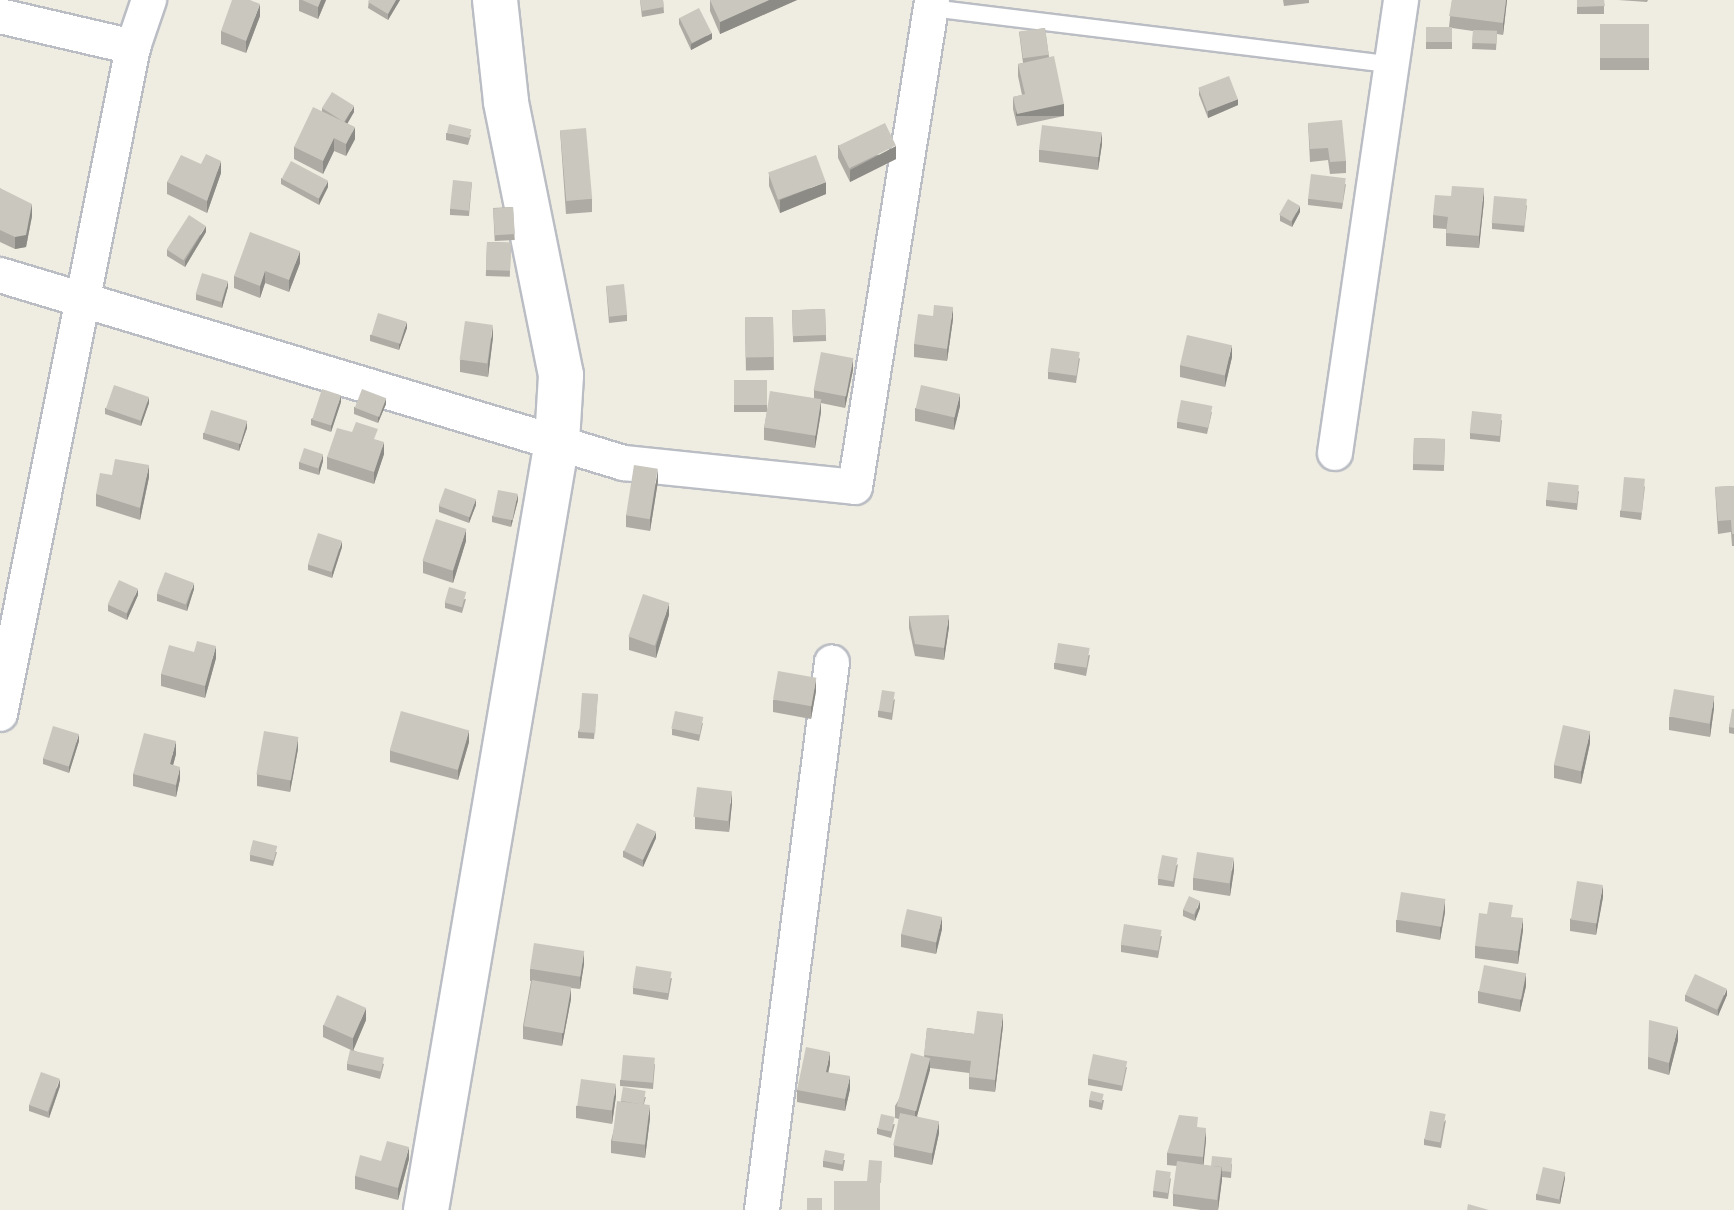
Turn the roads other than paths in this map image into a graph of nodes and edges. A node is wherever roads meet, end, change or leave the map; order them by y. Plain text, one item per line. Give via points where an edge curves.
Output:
1 (149, 0) edge
2 (495, 0) edge
3 (1401, 0) edge
4 (931, 4) edge
5 (0, 16) edge
6 (133, 47) junction
7 (1392, 65) junction
8 (0, 275) edge
9 (83, 296) junction
10 (557, 441) junction
11 (1335, 453) dead end
12 (832, 662) dead end
13 (0, 714) edge
14 (426, 1210) edge
15 (762, 1210) edge

1 - 6 street
2 - 10 street via 506,101 561,375
3 - 7 street
4 - 7 lane
4 - 10 street via 855,487 624,463
5 - 6 street
6 - 9 street
7 - 11 street
8 - 9 street
9 - 10 street
9 - 13 street
10 - 14 street
12 - 15 street

